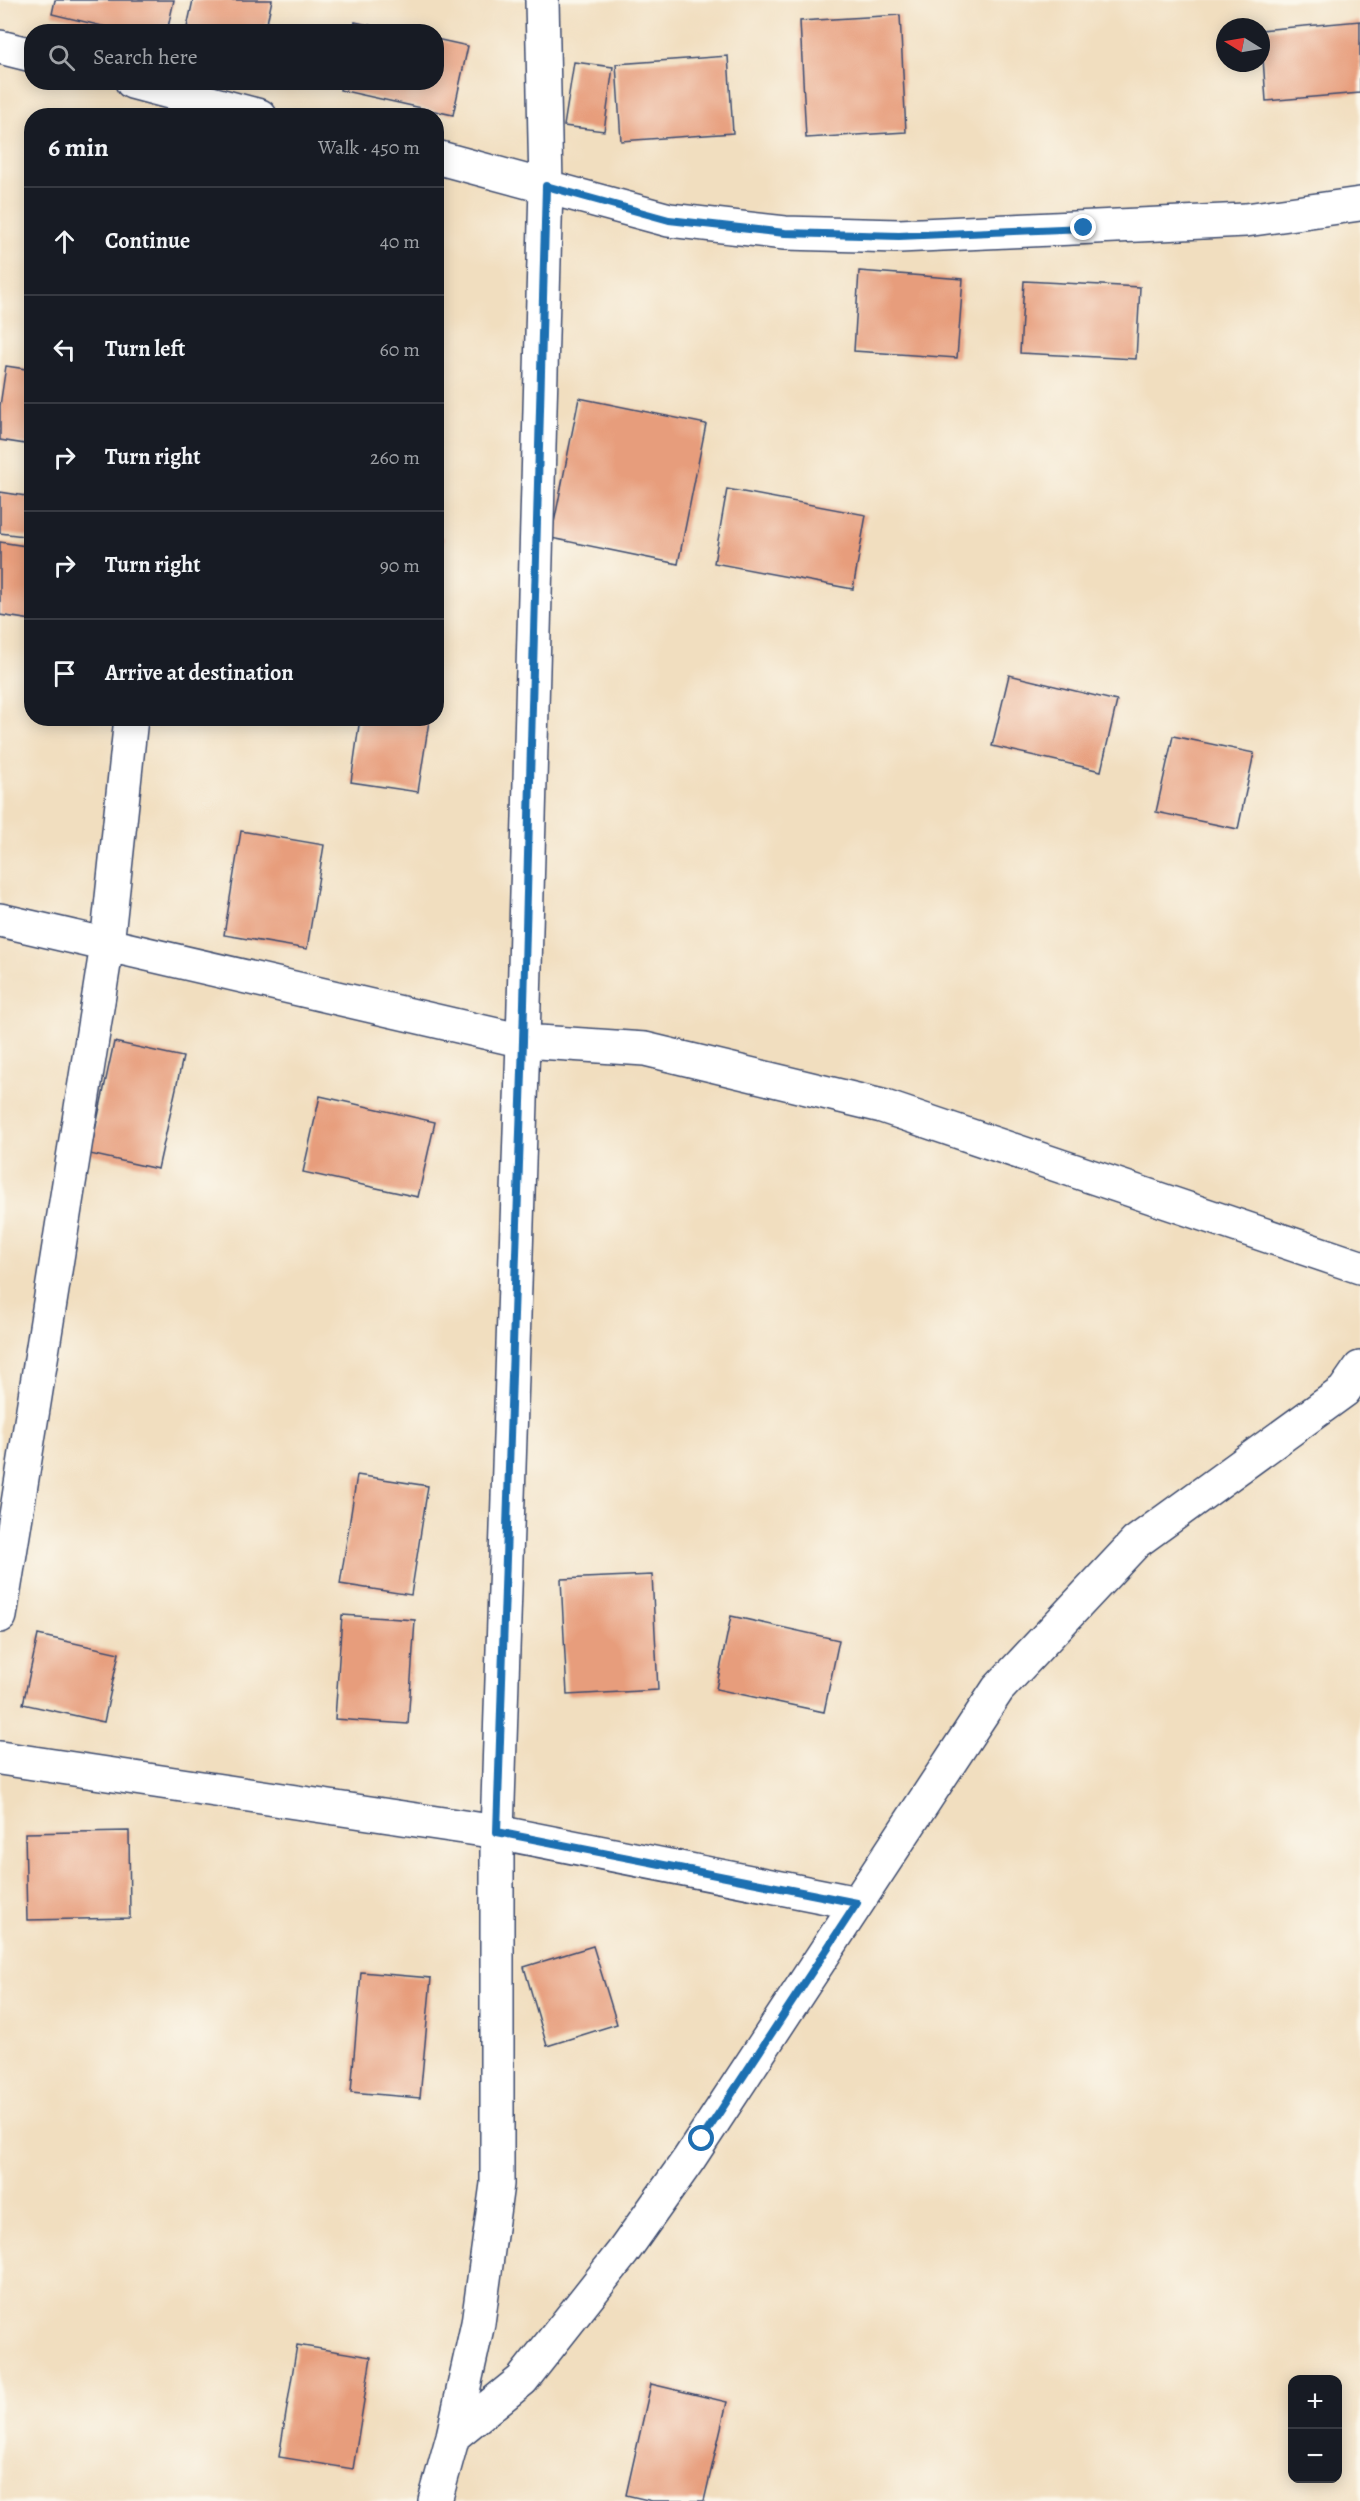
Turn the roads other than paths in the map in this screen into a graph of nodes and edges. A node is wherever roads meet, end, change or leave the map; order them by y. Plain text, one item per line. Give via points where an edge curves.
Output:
1 (542, 0) edge
2 (0, 47) edge
3 (24, 53) edge
4 (153, 90) edge
5 (200, 108) edge
6 (444, 159) edge
7 (546, 186) junction
8 (1360, 204) edge
9 (130, 726) edge
10 (0, 920) edge
11 (107, 945) junction
12 (523, 1041) junction
13 (1360, 1268) edge
14 (1360, 1368) edge
15 (0, 1616) edge
16 (0, 1758) edge
17 (497, 1832) junction
18 (857, 1903) junction
19 (453, 2436) junction
20 (435, 2501) edge

1 - 7 street
2 - 3 street
4 - 5 street
6 - 7 street
7 - 8 street via 669,220 785,233 899,236 1246,220
7 - 12 street
9 - 11 street
10 - 11 street
11 - 12 street
11 - 15 street
12 - 13 street via 645,1049 882,1106
12 - 17 street
14 - 18 street via 1344,1391 1136,1542 998,1689
16 - 17 street
17 - 18 street
17 - 19 street via 497,2184 478,2322
18 - 19 street via 689,2159 623,2252 522,2380
19 - 20 street

